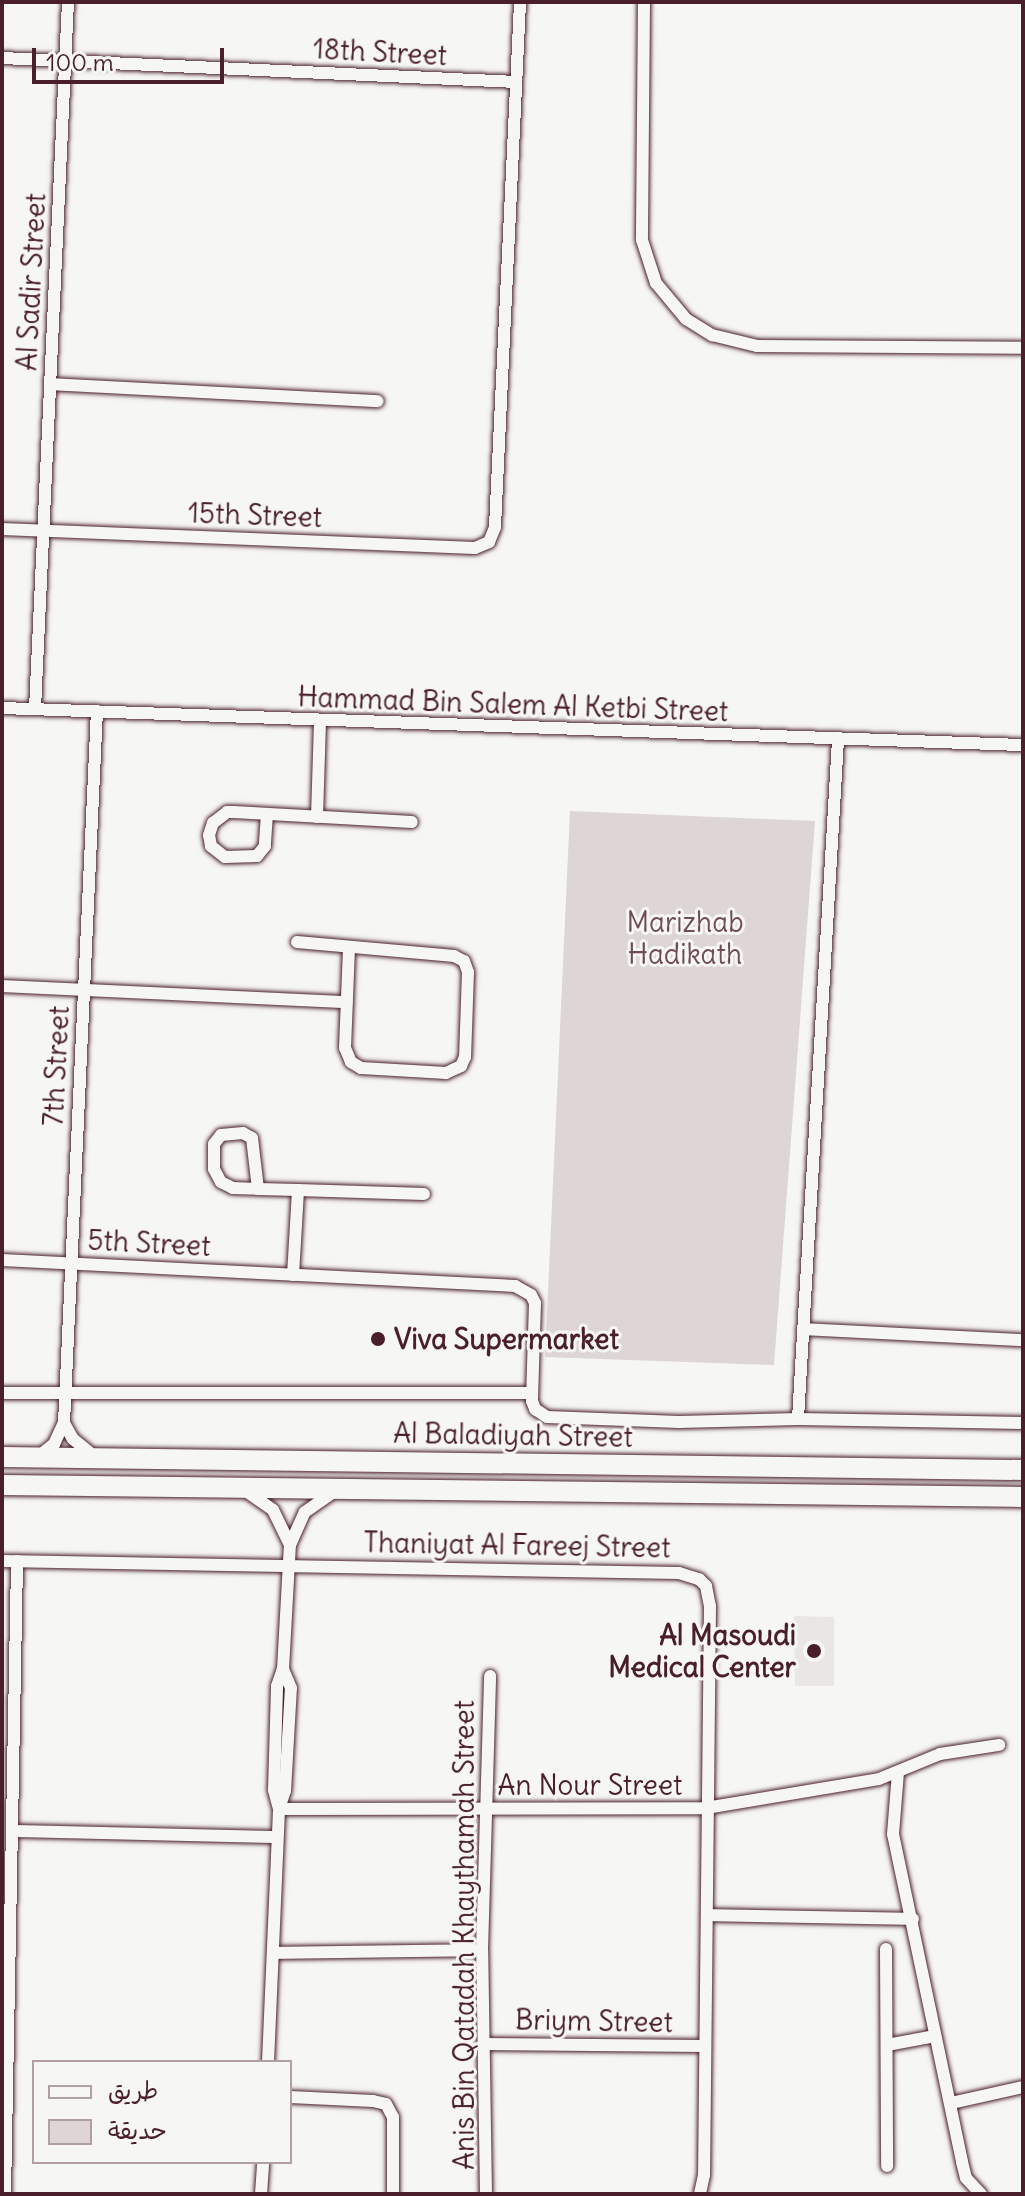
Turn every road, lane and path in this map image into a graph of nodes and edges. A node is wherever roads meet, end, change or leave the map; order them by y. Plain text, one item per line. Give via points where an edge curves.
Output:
1 (68, 2) edge
2 (520, 2) edge
3 (644, 2) edge
4 (2, 58) edge
5 (65, 61) junction
6 (516, 82) junction
7 (1023, 348) edge
8 (50, 384) junction
9 (378, 401) dead end
10 (2, 529) edge
11 (44, 531) junction
12 (2, 708) edge
13 (35, 709) junction
14 (97, 711) junction
15 (320, 721) junction
16 (838, 739) junction
17 (1023, 745) edge
18 (267, 814) junction
19 (317, 817) junction
20 (412, 822) dead end
21 (297, 942) dead end
22 (349, 949) junction
23 (2, 986) edge
24 (84, 990) junction
25 (347, 1002) junction
26 (258, 1189) junction
27 (298, 1190) junction
28 (424, 1194) dead end
29 (2, 1260) edge
30 (71, 1264) junction
31 (293, 1275) junction
32 (803, 1329) junction
33 (1023, 1340) edge
34 (65, 1391) junction
35 (2, 1393) edge
36 (532, 1393) junction
37 (798, 1419) junction
38 (64, 1423) junction
39 (1023, 1423) edge
40 (2, 1457) edge
41 (1023, 1457) edge
42 (36, 1458) junction
43 (101, 1458) junction
44 (1013, 1470) edge
45 (2, 1485) edge
46 (234, 1488) junction
47 (339, 1489) junction
48 (1023, 1497) edge
49 (290, 1545) junction
50 (2, 1561) edge
51 (17, 1561) junction
52 (288, 1564) junction
53 (490, 1676) dead end
54 (8, 1708) edge
55 (999, 1745) dead end
56 (898, 1772) junction
57 (706, 1808) junction
58 (279, 1809) junction
59 (487, 1810) junction
60 (9, 1827) edge
61 (277, 1837) junction
62 (708, 1915) junction
63 (913, 1919) junction
64 (886, 1949) dead end
65 (482, 1950) junction
66 (273, 1953) junction
67 (935, 2036) junction
68 (483, 2044) junction
69 (887, 2045) junction
70 (704, 2046) junction
71 (268, 2060) edge
72 (1023, 2087) edge
73 (292, 2097) edge
74 (951, 2103) junction
75 (263, 2164) edge
76 (887, 2166) dead end
77 (5, 2194) edge
78 (261, 2194) edge
79 (393, 2194) edge
80 (486, 2194) edge
81 (700, 2194) edge
82 (981, 2194) edge

1 - 5 street, Al Sadir Street
2 - 6 street
3 - 7 street via 642,240 656,283 686,319 727,340 757,346
4 - 5 street, 18th Street
5 - 6 street, 18th Street
5 - 8 street, Al Sadir Street
6 - 11 street, 15th Street via 495,527 489,542 475,548
8 - 9 street
8 - 11 street, Al Sadir Street
10 - 11 street, 15th Street
11 - 13 street, Al Sadir Street
12 - 13 street, Hammad Bin Salem Al Ketbi Street
13 - 14 street, Hammad Bin Salem Al Ketbi Street
14 - 15 street, Hammad Bin Salem Al Ketbi Street
14 - 24 street, 7th Street
15 - 16 street, Hammad Bin Salem Al Ketbi Street
15 - 19 street
16 - 17 street, Hammad Bin Salem Al Ketbi Street
16 - 32 street
18 - 18 street via 222,814 210,829 211,846 225,857 257,856 265,846
18 - 19 street
19 - 20 street
21 - 22 street
22 - 25 street
22 - 25 street via 464,961 464,1062 446,1073 355,1066 345,1053
23 - 24 street
24 - 25 street
24 - 30 street, 7th Street
26 - 26 street via 233,1188 217,1177 213,1149 221,1135 243,1133 252,1138
26 - 27 street
27 - 28 street
27 - 31 street
29 - 30 street, 5th Street
30 - 31 street, 5th Street
30 - 34 street, 7th Street
31 - 36 street, 5th Street via 524,1289 536,1313
32 - 33 street
32 - 37 street
34 - 35 street
34 - 36 street
34 - 38 street, 7th Street
36 - 37 street via 535,1409 547,1417
37 - 39 street
38 - 42 street via 54,1444
38 - 43 street via 78,1445
40 - 42 main road, Al Baladiyah Street
41 - 44 street
42 - 43 main road, Al Baladiyah Street
43 - 44 main road, Al Baladiyah Street
45 - 46 main road, Al Baladiyah Street
46 - 47 main road, Al Baladiyah Street
46 - 49 street via 273,1510
47 - 48 main road, Al Baladiyah Street
47 - 49 street via 305,1512
49 - 52 street
50 - 51 street, Thaniyat Al Fareej Street
51 - 52 street, Thaniyat Al Fareej Street
51 - 54 street
52 - 57 street, Thaniyat Al Fareej Street via 679,1573 699,1579 710,1596
52 - 58 street via 283,1669 291,1688 285,1791
53 - 59 street, Anis Bin Qatadah Khaythamah Street
54 - 60 street
55 - 56 street, An Nour Street via 940,1754
56 - 57 street, An Nour Street
56 - 63 street via 893,1834
57 - 59 street, An Nour Street
57 - 62 street, Thaniyat Al Fareej Street
58 - 59 street, An Nour Street
58 - 61 street
59 - 65 street, Anis Bin Qatadah Khaythamah Street
60 - 61 street
60 - 77 street
61 - 66 street
62 - 63 street
62 - 70 street, Thaniyat Al Fareej Street
63 - 67 street
64 - 69 street
65 - 66 street
65 - 68 street, Anis Bin Qatadah Khaythamah Street
66 - 71 street
67 - 69 street
67 - 74 street
68 - 70 street, Briym Street
68 - 80 street, Anis Bin Qatadah Khaythamah Street
69 - 76 street
70 - 81 street, Thaniyat Al Fareej Street
72 - 74 street
73 - 79 street via 386,2104 393,2117
74 - 82 street via 966,2178
75 - 78 street

